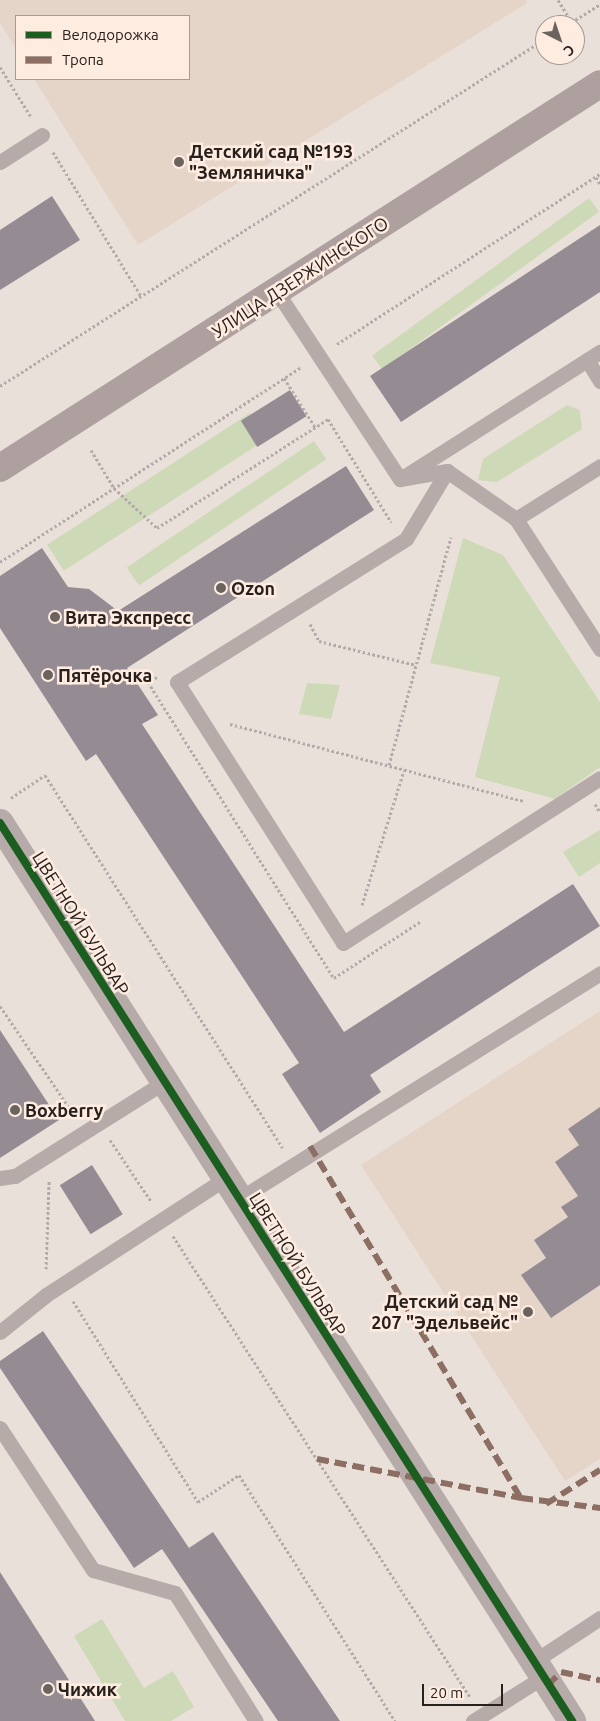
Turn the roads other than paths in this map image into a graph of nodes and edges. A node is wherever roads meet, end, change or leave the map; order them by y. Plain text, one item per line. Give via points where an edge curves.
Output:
1 (600, 84) edge
2 (42, 135) road end
3 (0, 162) edge
4 (277, 292) junction
5 (600, 352) edge
6 (586, 360) junction
7 (600, 381) edge
8 (600, 466) edge
9 (0, 468) edge
10 (447, 471) junction
11 (400, 479) junction
12 (516, 519) junction
13 (600, 649) edge
14 (600, 778) edge
15 (4, 812) edge
16 (600, 973) edge
17 (164, 1082) junction
18 (0, 1178) edge
19 (233, 1189) junction
20 (0, 1332) edge
21 (0, 1428) edge
22 (600, 1618) edge
23 (538, 1669) junction
24 (478, 1718) edge
25 (256, 1721) edge
26 (572, 1721) edge

1 - 4 main road, УЛИЦА ДЗЕРЖИНСКОГО
2 - 3 lane
4 - 9 main road, УЛИЦА ДЗЕРЖИНСКОГО
4 - 11 lane
5 - 6 lane
6 - 7 lane
6 - 11 lane
8 - 12 lane
10 - 11 lane
10 - 12 lane
10 - 14 lane via 406,539 177,682 343,943
12 - 13 lane
15 - 17 street, ЦВЕТНОЙ БУЛЬВАР
16 - 19 lane via 294,1164
17 - 18 lane via 15,1176
17 - 19 street, ЦВЕТНОЙ БУЛЬВАР
19 - 20 lane via 162,1219 46,1295
19 - 23 street, ЦВЕТНОЙ БУЛЬВАР
21 - 25 lane via 93,1570 174,1593
22 - 23 lane
23 - 24 lane
23 - 26 street, ЦВЕТНОЙ БУЛЬВАР

